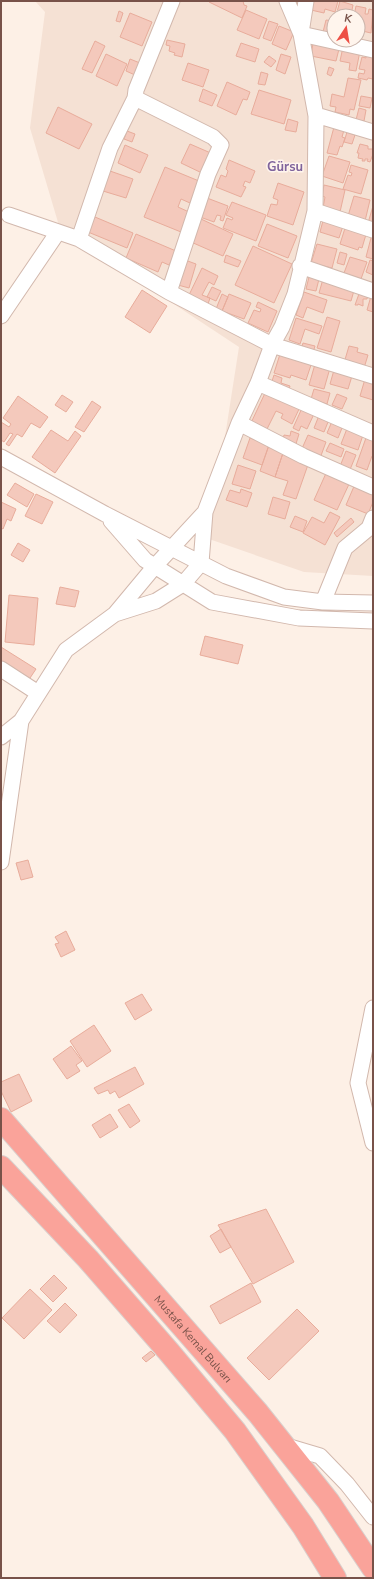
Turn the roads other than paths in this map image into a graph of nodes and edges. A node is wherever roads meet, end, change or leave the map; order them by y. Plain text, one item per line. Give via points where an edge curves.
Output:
1 (172, 1) edge
2 (287, 1) edge
3 (306, 1) edge
4 (300, 34) junction
5 (373, 50) edge
6 (135, 98) junction
7 (316, 115) junction
8 (373, 132) edge
9 (315, 211) junction
10 (8, 215) dead end
11 (373, 230) edge
12 (58, 232) junction
13 (79, 239) junction
14 (300, 266) junction
15 (373, 291) edge
16 (169, 292) junction
17 (1, 316) edge
18 (272, 345) junction
19 (373, 376) edge
20 (258, 384) junction
21 (239, 423) junction
22 (373, 433) edge
23 (1, 457) edge
24 (373, 487) edge
25 (205, 512) junction
26 (106, 514) junction
27 (373, 518) edge
28 (171, 548) junction
29 (201, 563) junction
30 (155, 566) junction
31 (183, 584) junction
32 (323, 602) junction
33 (373, 603) edge
34 (115, 614) junction
35 (373, 621) edge
36 (1, 669) edge
37 (38, 693) junction
38 (21, 721) junction
39 (1, 737) edge
40 (1, 862) edge
41 (373, 1008) edge
42 (1, 1119) edge
43 (373, 1143) edge
44 (1, 1167) edge
45 (283, 1445) junction
46 (373, 1517) edge
47 (373, 1568) edge
48 (335, 1578) edge

1 - 6 street
2 - 4 street
3 - 4 street
4 - 5 street
4 - 7 street
6 - 13 street via 110,148
6 - 16 street via 213,136 221,145 208,174
7 - 8 street
7 - 9 street
9 - 11 street
9 - 14 street
10 - 12 street
12 - 13 street
12 - 17 street
13 - 16 street
14 - 15 street
14 - 18 street via 295,294
16 - 18 street
18 - 19 street
18 - 20 street
20 - 21 street
20 - 22 street
21 - 24 street via 303,456
21 - 25 street
23 - 26 street
25 - 28 street
25 - 29 street
26 - 28 street
26 - 30 street via 145,560
27 - 32 street via 369,528 345,548
28 - 29 street
28 - 30 street
29 - 31 street
29 - 32 street via 226,576 284,597
30 - 31 street
30 - 34 street
31 - 34 street via 156,601
31 - 35 street via 212,602 299,618
32 - 33 street
34 - 37 street via 66,650
36 - 37 street
37 - 38 street
38 - 39 street
38 - 40 street
41 - 43 street via 358,1083
42 - 45 highway, Mustafa Kemal Bulvarı via 253,1407
44 - 48 highway via 88,1259 235,1431 303,1526
45 - 46 street via 320,1456 347,1484
45 - 47 highway, Mustafa Kemal Bulvarı via 328,1501

